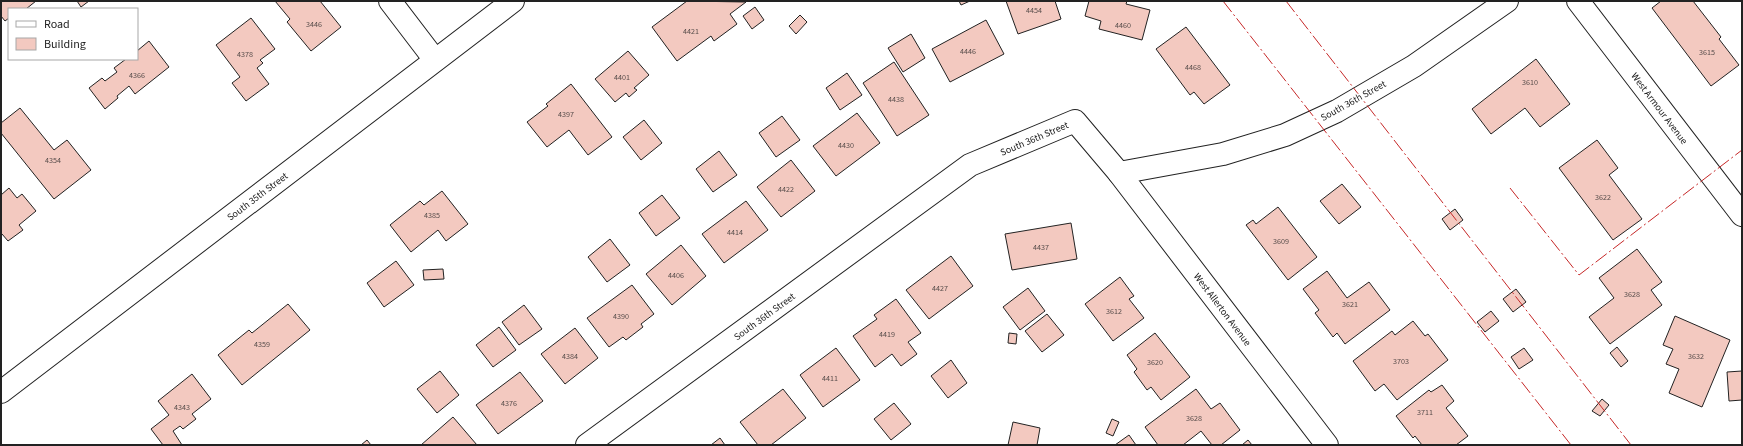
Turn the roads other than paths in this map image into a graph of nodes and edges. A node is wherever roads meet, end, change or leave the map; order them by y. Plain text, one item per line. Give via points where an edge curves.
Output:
1 (390, 1) edge
2 (513, 1) edge
3 (1507, 1) edge
4 (1578, 1) edge
5 (435, 60) junction
6 (1119, 173) junction
7 (1742, 215) edge
8 (1, 392) edge
9 (586, 445) edge
10 (1327, 445) edge

1 - 5 street
2 - 5 street, South 35th Street
3 - 6 street, South 36th Street via 1414,66 1337,110 1285,135 1223,154
4 - 7 street, West Armour Avenue
5 - 8 street, South 35th Street
6 - 9 street, South 36th Street via 1075,121 970,166
6 - 10 street, West Allerton Avenue

